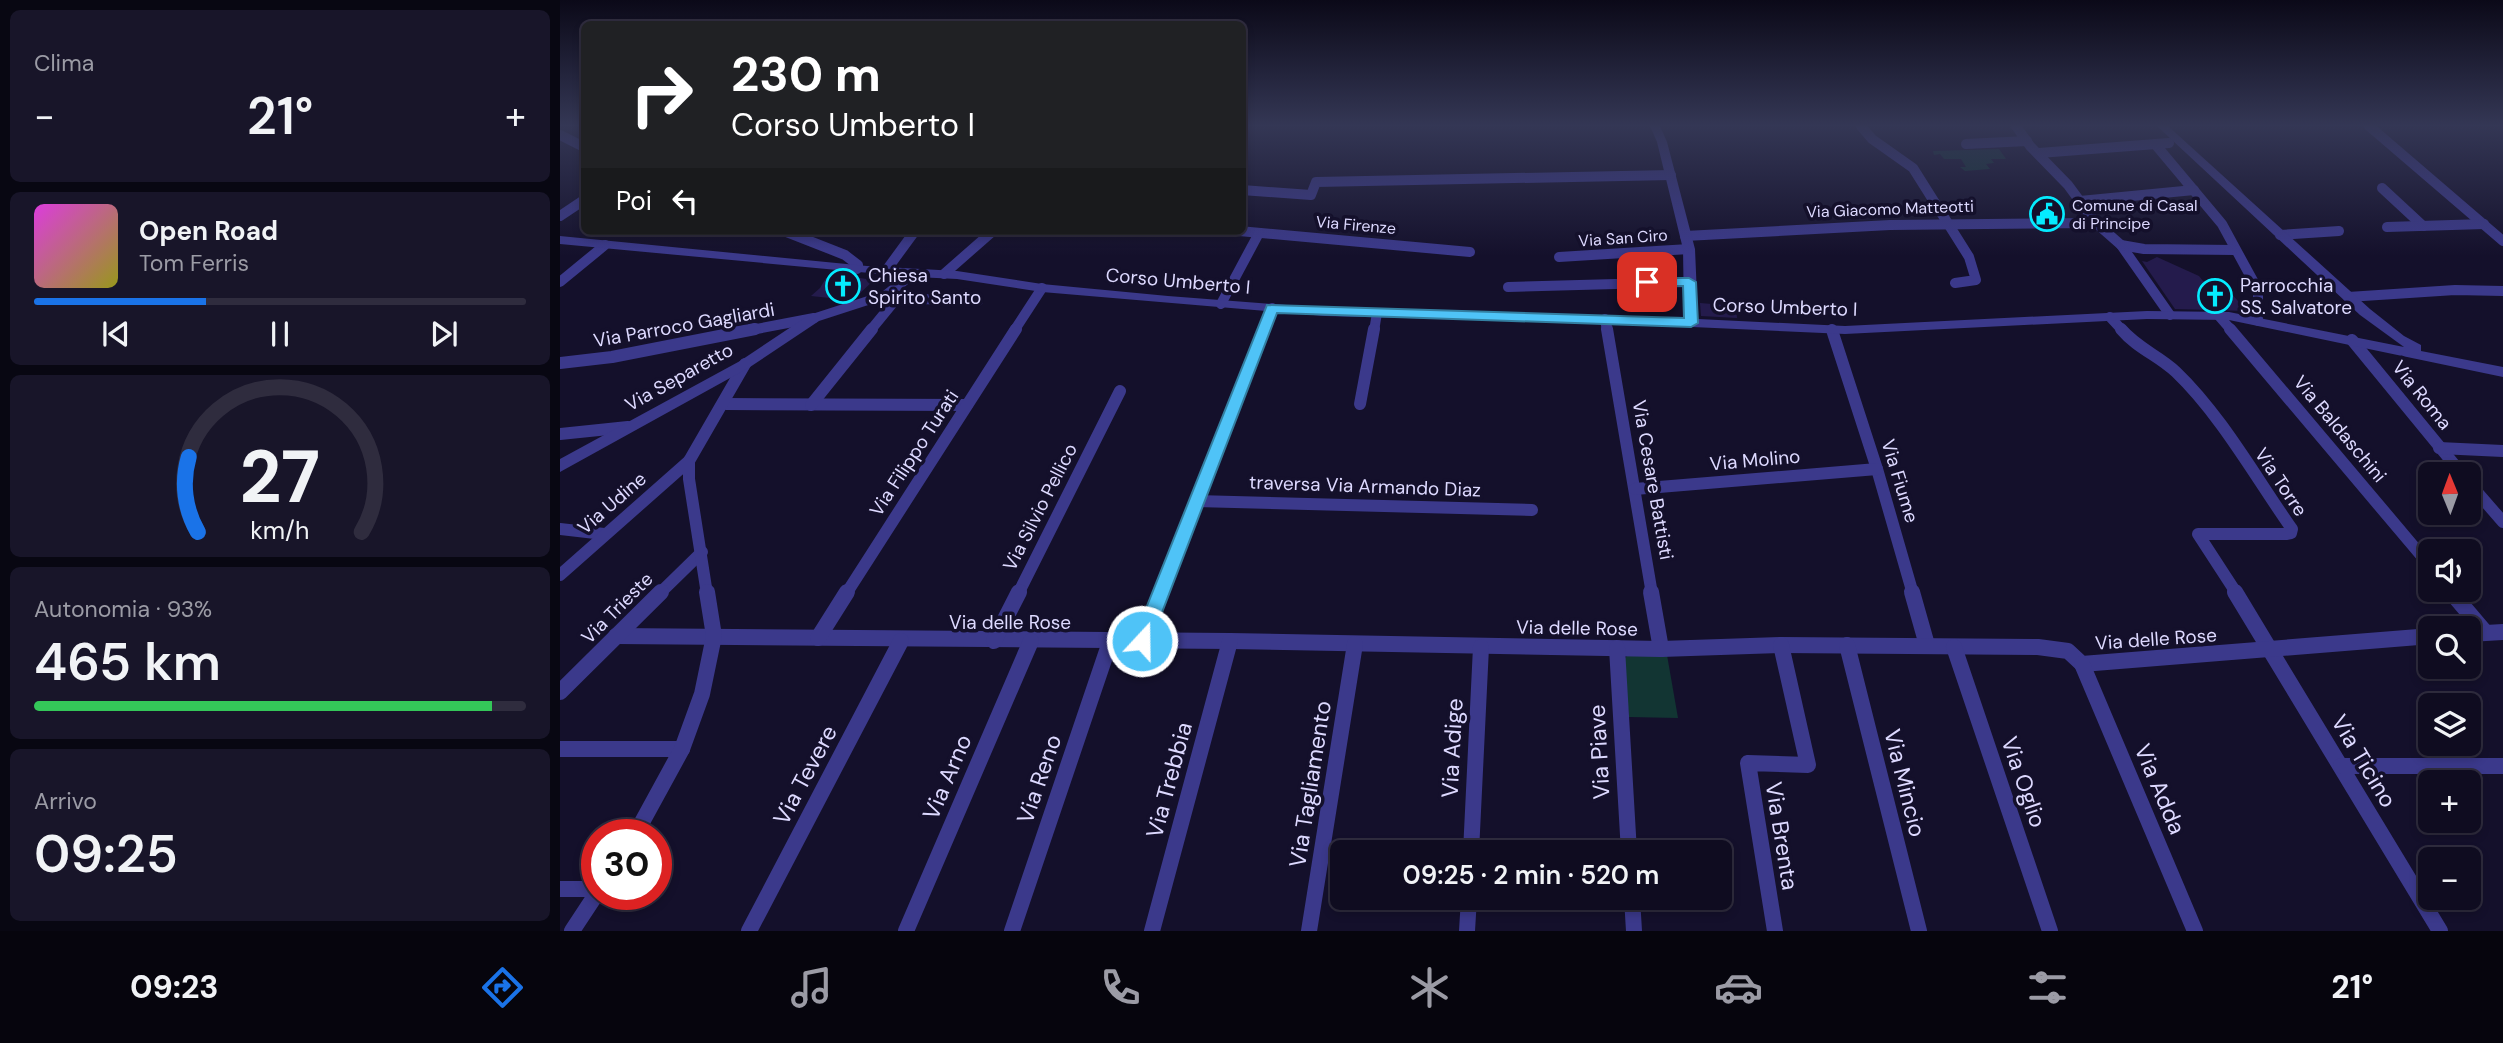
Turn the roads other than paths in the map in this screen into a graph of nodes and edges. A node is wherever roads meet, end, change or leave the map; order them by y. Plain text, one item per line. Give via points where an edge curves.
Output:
1 (1669, 169) edge
2 (1914, 169) edge
3 (2053, 169) edge
4 (2177, 169) edge
5 (2209, 169) edge
6 (2420, 169) edge
7 (1671, 175) junction
8 (2382, 188) dead end
9 (1246, 190) edge
10 (2194, 190) junction
11 (2080, 201) junction
12 (581, 202) edge
13 (560, 216) edge
14 (1947, 222) junction
15 (2096, 223) junction
16 (2484, 224) junction
17 (2423, 226) junction
18 (2387, 228) dead end
19 (2339, 231) dead end
20 (1246, 232) edge
21 (1259, 233) junction
22 (2280, 234) junction
23 (794, 235) edge
24 (912, 235) edge
25 (988, 235) edge
26 (560, 240) edge
27 (2503, 241) edge
28 (1687, 243) junction
29 (605, 245) junction
30 (2121, 245) junction
31 (2235, 250) junction
32 (1470, 251) dead end
33 (1559, 257) dead end
34 (857, 270) junction
35 (885, 272) junction
36 (914, 272) junction
37 (944, 274) junction
38 (560, 282) edge
39 (1689, 282) junction
40 (1955, 283) dead end
41 (1508, 287) dead end
42 (1042, 288) junction
43 (2503, 291) edge
44 (2348, 297) junction
45 (877, 298) junction
46 (897, 298) junction
47 (978, 301) dead end
48 (1221, 304) junction
49 (1272, 308) junction
50 (1377, 313) junction
51 (2169, 315) junction
52 (2219, 316) junction
53 (2110, 317) junction
54 (814, 318) junction
55 (1605, 319) junction
56 (2258, 320) junction
57 (1691, 323) junction
58 (1832, 330) junction
59 (2359, 342) junction
60 (560, 363) edge
61 (745, 364) junction
62 (2503, 372) edge
63 (1120, 391) dead end
64 (726, 404) dead end
65 (1360, 404) dead end
66 (811, 405) junction
67 (967, 405) junction
68 (628, 427) junction
69 (560, 434) edge
70 (2439, 448) junction
71 (2503, 450) edge
72 (689, 461) junction
73 (2451, 462) edge
74 (560, 466) edge
75 (1877, 470) junction
76 (1635, 489) junction
77 (2482, 498) edge
78 (1196, 501) junction
79 (1532, 510) dead end
80 (2503, 522) edge
81 (560, 529) edge
82 (604, 534) junction
83 (702, 552) junction
84 (2418, 553) edge
85 (560, 575) edge
86 (2459, 602) edge
87 (2481, 632) edge
88 (2485, 632) junction
89 (2503, 632) edge
90 (616, 636) junction
91 (714, 636) junction
92 (2418, 637) edge
93 (818, 638) junction
94 (901, 640) junction
95 (994, 641) junction
96 (1031, 641) junction
97 (1142, 641) junction
98 (1230, 641) junction
99 (1110, 642) junction
100 (1355, 644) junction
101 (1780, 645) junction
102 (1847, 645) junction
103 (1481, 646) junction
104 (1927, 646) junction
105 (1954, 647) junction
106 (1617, 648) junction
107 (1661, 649) junction
108 (2272, 649) junction
109 (2082, 664) junction
110 (560, 692) edge
111 (560, 748) edge
112 (682, 749) junction
113 (2341, 766) junction
114 (2503, 766) edge
115 (644, 819) edge
116 (1472, 840) edge
117 (1628, 840) edge
118 (560, 889) edge
119 (581, 890) edge
120 (585, 910) edge
121 (1468, 910) edge
122 (1633, 910) edge
123 (572, 931) edge
124 (749, 931) edge
125 (906, 931) edge
126 (1012, 931) edge
127 (1152, 931) edge
128 (1309, 931) edge
129 (1467, 931) edge
130 (1634, 931) edge
131 (1775, 931) edge
132 (1919, 931) edge
133 (2050, 931) edge
134 (2195, 931) edge
135 (2440, 931) edge

1 - 7 street
2 - 14 street
3 - 11 street
4 - 10 street
5 - 22 street
6 - 16 street
7 - 9 street via 1316,182 1311,195
7 - 28 street
8 - 17 street
10 - 11 street
10 - 31 street
11 - 15 street
12 - 13 street
14 - 15 street, Via Giacomo Matteotti
14 - 28 street, Via Giacomo Matteotti via 1783,228
14 - 40 street via 1976,273 1976,281
15 - 30 street
16 - 17 street
16 - 27 street
17 - 18 street
19 - 22 street
20 - 21 street, Via Firenze
21 - 32 street, Via Firenze
21 - 48 street
22 - 44 street
23 - 34 street via 845,255 858,265
24 - 35 street
25 - 37 street
26 - 29 street, Corso Umberto I
28 - 33 street, Via San Ciro
28 - 39 street
29 - 34 street, Corso Umberto I
29 - 38 street
30 - 31 street
30 - 51 street
31 - 56 street via 2258,290
34 - 35 street, Corso Umberto I
35 - 36 street, Corso Umberto I
36 - 37 street, Corso Umberto I
36 - 45 street, Via Separetto via 894,291
37 - 42 street, Corso Umberto I
39 - 41 street
39 - 57 street
42 - 48 street, Corso Umberto I
42 - 67 street, Via Filippo Turati
43 - 44 street
44 - 59 street via 2386,340 2381,344
44 - 62 street via 2412,346
45 - 46 street
45 - 54 street, Via Separetto
46 - 47 street
46 - 66 street
48 - 49 street, Corso Umberto I
49 - 50 street, Corso Umberto I
49 - 78 street
50 - 55 street, Corso Umberto I
50 - 65 street
51 - 52 street, Corso Umberto I
51 - 53 street, Corso Umberto I
52 - 56 street, Corso Umberto I
52 - 84 street, Via Baldaschini
53 - 58 street, Corso Umberto I
53 - 108 street, Via Torre via 2135,345 2178,373 2292,528 2286,534 2198,534
54 - 60 street, Via Parroco Gagliardi via 612,358
54 - 61 street, Via Separetto
55 - 57 street, Corso Umberto I
55 - 76 street, Via Cesare Battisti
56 - 59 street, Corso Umberto I
57 - 58 street, Corso Umberto I
58 - 75 street, Via Fiume
59 - 62 street, Corso Umberto I
59 - 70 street, Via Roma
61 - 68 street, Via Separetto
61 - 72 street, Via Udine
63 - 95 street, Via Silvio Pellico
64 - 66 street
66 - 67 street
67 - 93 street, Via Filippo Turati
68 - 69 street
68 - 74 street, Via Separetto
70 - 71 street
70 - 73 street, Via Roma
72 - 82 street, Via Udine
72 - 83 street
75 - 76 street, Via Molino
75 - 104 street, Via Fiume
76 - 107 street, Via Cesare Battisti
77 - 80 street
78 - 79 street, traversa Via Armando Diaz
78 - 97 street
81 - 82 street
82 - 85 street, Via Udine
83 - 90 street, Via Trieste
83 - 91 street
86 - 88 street
87 - 88 street
88 - 89 street
90 - 91 street, Via delle Rose
90 - 110 street, Via Trieste
91 - 93 street, Via delle Rose
91 - 112 street via 702,694
92 - 108 street, Via delle Rose
93 - 94 street, Via delle Rose
94 - 95 street, Via delle Rose
94 - 124 street, Via Tevere
95 - 96 street, Via delle Rose
96 - 99 street, Via delle Rose
96 - 125 street, Via Arno
97 - 98 street, Via delle Rose
97 - 99 street, Via delle Rose
98 - 100 street, Via delle Rose
98 - 127 street, Via Trebbia
99 - 126 street, Via Reno
100 - 103 street, Via delle Rose
100 - 128 street, Via Tagliamento
101 - 102 street, Via delle Rose
101 - 107 street, Via delle Rose
101 - 131 street, Via Brenta via 1808,765 1748,763
102 - 104 street, Via delle Rose
102 - 132 street, Via Mincio
103 - 106 street, Via delle Rose
103 - 116 street, Via Adige
104 - 105 street, Via delle Rose
105 - 109 street, Via delle Rose via 2067,648
105 - 133 street, Via Oglio
106 - 107 street, Via delle Rose
106 - 117 street, Via Piave
108 - 109 street, Via delle Rose
108 - 113 street, Via Ticino
109 - 134 street, Via Adda
111 - 112 street
112 - 115 street
113 - 114 street
113 - 135 street, Via Ticino
118 - 119 street
120 - 123 street
121 - 129 street
122 - 130 street

